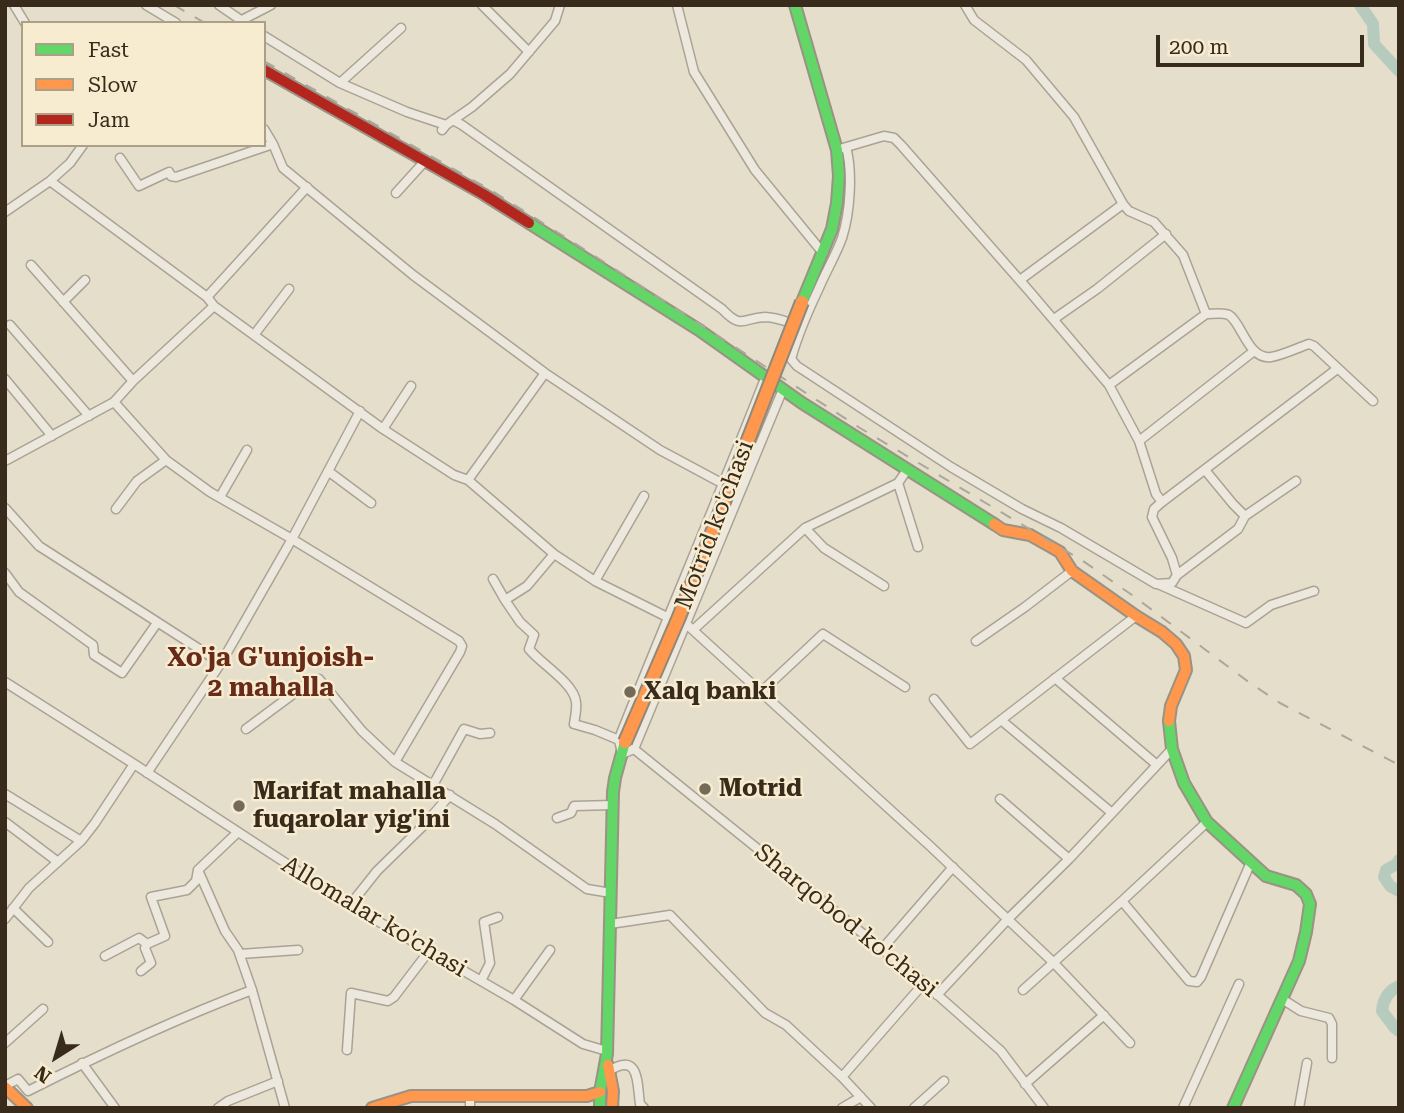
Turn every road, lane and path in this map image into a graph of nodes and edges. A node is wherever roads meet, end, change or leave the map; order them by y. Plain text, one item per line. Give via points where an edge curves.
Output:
1 (13, 5) edge
2 (146, 5) edge
3 (219, 5) edge
4 (271, 5) edge
5 (482, 5) edge
6 (559, 5) edge
7 (677, 5) edge
8 (795, 5) edge
9 (965, 5) edge
10 (24, 21) edge
11 (173, 21) edge
12 (243, 21) edge
13 (401, 28) dead end
14 (266, 37) edge
15 (529, 52) junction
16 (266, 71) edge
17 (340, 83) junction
18 (447, 125) junction
19 (266, 132) edge
20 (273, 144) junction
21 (266, 146) edge
22 (82, 147) edge
23 (264, 147) edge
24 (841, 148) junction
25 (120, 158) dead end
26 (425, 161) junction
27 (50, 181) junction
28 (307, 187) junction
29 (396, 193) dead end
30 (1123, 204) junction
31 (5, 212) edge
32 (1166, 234) junction
33 (823, 253) junction
34 (31, 265) dead end
35 (85, 280) dead end
36 (1020, 280) junction
37 (289, 289) dead end
38 (207, 297) junction
39 (64, 302) junction
40 (214, 306) junction
41 (1206, 314) junction
42 (1054, 319) junction
43 (794, 324) junction
44 (10, 326) dead end
45 (254, 335) junction
46 (1254, 351) junction
47 (1338, 369) junction
48 (545, 373) junction
49 (766, 376) junction
50 (5, 379) edge
51 (133, 381) junction
52 (1109, 385) junction
53 (411, 386) dead end
54 (783, 389) junction
55 (1373, 401) dead end
56 (114, 402) junction
57 (360, 411) junction
58 (89, 416) junction
59 (383, 429) junction
60 (52, 436) junction
61 (1139, 441) junction
62 (247, 450) dead end
63 (166, 460) junction
64 (5, 461) edge
65 (907, 470) junction
66 (1205, 470) junction
67 (328, 471) junction
68 (468, 480) junction
69 (1296, 481) dead end
70 (898, 483) junction
71 (726, 486) junction
72 (644, 496) dead end
73 (220, 498) junction
74 (1162, 502) junction
75 (371, 503) dead end
76 (5, 508) edge
77 (116, 509) dead end
78 (1245, 516) junction
79 (805, 528) junction
80 (292, 538) junction
81 (918, 547) dead end
82 (554, 554) junction
83 (1072, 571) junction
84 (5, 573) edge
85 (1177, 575) junction
86 (493, 579) dead end
87 (595, 581) junction
88 (1156, 583) junction
89 (884, 586) dead end
90 (1314, 591) dead end
91 (676, 596) junction
92 (505, 600) junction
93 (692, 606) junction
94 (1136, 616) junction
95 (677, 620) junction
96 (157, 623) junction
97 (693, 630) junction
98 (976, 641) dead end
99 (221, 663) junction
100 (1055, 678) junction
101 (5, 682) edge
102 (905, 687) dead end
103 (761, 692) junction
104 (934, 699) dead end
105 (1001, 720) junction
106 (246, 729) dead end
107 (490, 733) dead end
108 (625, 746) junction
109 (1172, 749) junction
110 (395, 762) junction
111 (134, 764) junction
112 (1157, 765) junction
113 (147, 773) junction
114 (433, 785) junction
115 (5, 794) edge
116 (450, 795) junction
117 (1000, 800) dead end
118 (613, 805) junction
119 (1112, 813) junction
120 (557, 818) dead end
121 (5, 822) edge
122 (1207, 822) junction
123 (238, 832) junction
124 (81, 841) junction
125 (1069, 859) junction
126 (58, 862) junction
127 (1251, 862) junction
128 (953, 867) junction
129 (198, 870) junction
130 (611, 893) junction
131 (1122, 901) junction
132 (350, 905) junction
133 (13, 908) junction
134 (498, 917) dead end
135 (5, 918) edge
136 (1008, 919) junction
137 (610, 924) junction
138 (48, 942) dead end
139 (147, 944) junction
140 (882, 949) junction
141 (298, 950) dead end
142 (550, 950) dead end
143 (429, 951) junction
144 (240, 954) junction
145 (106, 956) dead end
146 (1053, 962) junction
147 (141, 971) dead end
148 (481, 981) junction
149 (924, 983) junction
150 (1239, 984) dead end
151 (252, 990) junction
152 (1023, 990) dead end
153 (937, 995) junction
154 (1282, 999) junction
155 (514, 1000) junction
156 (43, 1009) dead end
157 (1104, 1015) junction
158 (1129, 1042) dead end
159 (5, 1043) edge
160 (347, 1050) dead end
161 (607, 1053) junction
162 (1332, 1058) dead end
163 (82, 1063) junction
164 (1307, 1063) dead end
165 (609, 1071) junction
166 (842, 1077) junction
167 (278, 1081) junction
168 (944, 1081) dead end
169 (1025, 1084) junction
170 (5, 1086) edge
171 (600, 1092) junction
172 (861, 1097) junction
173 (470, 1101) edge
174 (1042, 1107) edge
175 (27, 1108) edge
176 (115, 1108) edge
177 (218, 1108) edge
178 (285, 1108) edge
179 (372, 1108) edge
180 (600, 1108) edge
181 (612, 1108) edge
182 (644, 1108) edge
183 (842, 1108) edge
184 (871, 1108) edge
185 (914, 1108) edge
186 (1183, 1108) edge
187 (1233, 1108) edge
188 (1299, 1108) edge

1 - 10 street
2 - 11 street
3 - 12 street
4 - 12 street
5 - 15 street
6 - 15 street via 555,21
7 - 33 street via 694,72 755,170
8 - 24 street, Motrid ko'chasi
9 - 30 street via 974,20 1026,60 1074,117
13 - 17 street
14 - 17 street
15 - 18 street via 510,74
16 - 26 street
17 - 18 street
18 - 43 street via 649,256 730,318 738,322 768,317
19 - 20 street
20 - 21 street
20 - 28 street via 283,168
22 - 27 street
23 - 25 street via 176,177 169,172 139,186
24 - 33 street, Motrid ko'chasi via 837,203
24 - 36 street via 884,136 894,138
24 - 88 street via 848,156 849,172 845,227 791,359 951,467
26 - 29 street
26 - 49 street
27 - 31 street
27 - 38 street
28 - 38 street
28 - 48 street via 413,275
30 - 32 street
30 - 36 street
32 - 41 street via 1183,255
32 - 42 street
33 - 43 street, Motrid ko'chasi, bridge
34 - 39 street
35 - 39 street
36 - 42 street
37 - 45 street
38 - 40 street
39 - 51 street
40 - 45 street
40 - 51 street
41 - 46 street via 1232,317
41 - 52 street
42 - 52 street
43 - 71 street, Motrid ko'chasi, bridge
44 - 58 street
45 - 57 street
46 - 47 street via 1269,358 1309,344
46 - 61 street
47 - 55 street
47 - 66 street
48 - 68 street
48 - 71 street via 660,450
49 - 54 street
49 - 71 street
50 - 60 street
51 - 56 street
52 - 61 street
53 - 59 street
54 - 65 street
54 - 93 street
56 - 58 street
56 - 63 street
57 - 59 street
57 - 67 street
58 - 60 street
59 - 68 street
60 - 64 street
61 - 74 street
62 - 73 street
63 - 73 street
63 - 77 street via 136,481
65 - 70 street
65 - 83 street via 1003,530 1030,535 1060,552
66 - 74 street
66 - 78 street
67 - 75 street
67 - 80 street
68 - 82 street
69 - 78 street
70 - 79 street
70 - 81 street
71 - 91 street
71 - 95 street, Motrid ko'chasi, bridge
72 - 87 street
73 - 80 street
74 - 85 street via 1152,517
76 - 96 street via 39,546
78 - 85 street via 1238,529
79 - 89 street via 824,548
79 - 97 street
80 - 99 street
80 - 110 street via 462,646
82 - 87 street
82 - 92 street via 527,586
83 - 94 street
83 - 98 street
84 - 96 street via 19,592 93,645 94,655 121,673
85 - 88 street via 1172,583
86 - 92 street
87 - 95 street
88 - 90 street via 1246,622 1271,606
91 - 93 street
91 - 95 street
92 - 108 street, Sharqobod ko'chasi via 534,635 529,649 536,659 572,690 577,703 574,724
93 - 95 street
94 - 100 street
94 - 109 street via 1162,632 1184,656 1186,670 1169,721
95 - 97 street
95 - 108 street, Motrid ko'chasi, bridge
96 - 99 street
97 - 103 street
99 - 113 street
100 - 105 street
100 - 112 street
101 - 111 street, Allomalar ko'chasi
102 - 103 street via 823,634
103 - 128 street
104 - 105 street via 970,744
105 - 119 street
106 - 110 street via 319,679
107 - 114 street via 464,729
108 - 118 street, Motrid ko'chasi
108 - 140 street, Sharqobod ko'chasi
109 - 112 street
109 - 122 street via 1184,783
110 - 114 street
111 - 113 street, Allomalar ko'chasi
111 - 124 street
112 - 119 street
113 - 123 street, Allomalar ko'chasi
114 - 116 street
115 - 124 street
116 - 130 street via 587,889
116 - 132 street
117 - 125 street
118 - 120 street via 574,806 571,813
118 - 130 street, Motrid ko'chasi
119 - 125 street
121 - 126 street
122 - 127 street
122 - 131 street
123 - 129 street
123 - 132 street, Allomalar ko'chasi
124 - 126 street
125 - 136 street
126 - 133 street
127 - 131 street via 1197,982 1189,981
127 - 154 street via 1266,876 1296,885 1310,904 1299,961
128 - 136 street
128 - 140 street
129 - 139 street via 196,881 187,890 152,897 165,936
129 - 144 street
130 - 137 street, Motrid ko'chasi
131 - 146 street
132 - 143 street, Allomalar ko'chasi
133 - 135 street
133 - 138 street
134 - 148 street via 484,922 490,963
136 - 146 street
136 - 153 street
137 - 161 street, Motrid ko'chasi
137 - 166 street via 670,915 765,1013 786,1025
139 - 145 street via 139,938
139 - 147 street via 151,963
140 - 149 street, Sharqobod ko'chasi
141 - 144 street
142 - 155 street
143 - 148 street, Allomalar ko'chasi
143 - 160 street via 394,998 388,1001 351,993
144 - 151 street
146 - 152 street
146 - 157 street
148 - 155 street, Allomalar ko'chasi
149 - 153 street, Sharqobod ko'chasi
149 - 166 street
150 - 186 street
151 - 163 street
151 - 167 street
153 - 169 street, Sharqobod ko'chasi via 1000,1051
154 - 162 street via 1301,1011 1329,1018
154 - 187 street
155 - 161 street, Allomalar ko'chasi via 583,1044
156 - 159 street
157 - 158 street
157 - 169 street
161 - 165 street, Motrid ko'chasi
161 - 171 street, Motrid ko'chasi
163 - 170 street via 28,1091 18,1079
163 - 176 street
164 - 188 street
165 - 181 street, Motrid ko'chasi
165 - 182 street via 619,1066 636,1071
166 - 172 street
167 - 177 street
167 - 178 street
168 - 185 street
169 - 174 street, Sharqobod ko'chasi
170 - 175 street
171 - 173 street
171 - 180 street, Motrid ko'chasi
172 - 183 street
172 - 184 street
173 - 179 street via 411,1096

